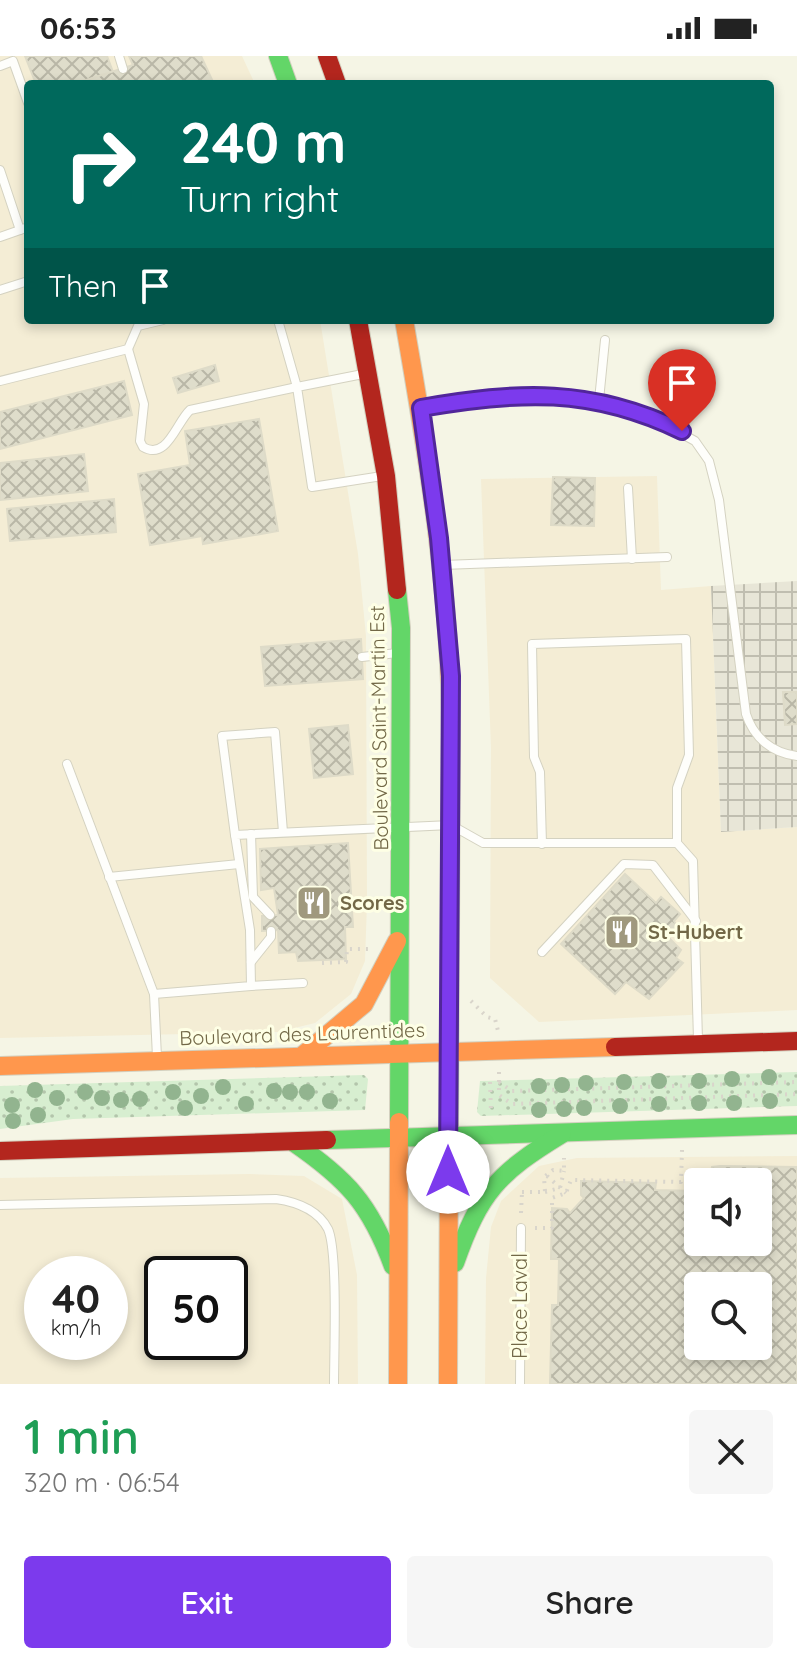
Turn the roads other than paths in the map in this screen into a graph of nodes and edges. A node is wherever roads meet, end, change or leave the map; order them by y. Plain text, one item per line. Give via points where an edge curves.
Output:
1 (119, 56) edge
2 (278, 56) edge
3 (327, 56) edge
4 (0, 66) edge
5 (123, 69) dead end
6 (287, 80) edge
7 (336, 80) edge
8 (24, 92) edge
9 (0, 170) edge
10 (24, 229) edge
11 (0, 237) edge
12 (24, 282) edge
13 (0, 290) edge
14 (146, 324) edge
15 (279, 324) edge
16 (359, 324) edge
17 (405, 324) edge
18 (605, 340) dead end
19 (128, 349) junction
20 (368, 373) junction
21 (0, 381) edge
22 (297, 387) junction
23 (599, 400) junction
24 (421, 408) junction
25 (386, 476) junction
26 (628, 488) dead end
27 (667, 557) dead end
28 (632, 559) junction
29 (442, 565) junction
30 (402, 653) junction
31 (362, 657) dead end
32 (797, 756) edge
33 (67, 764) dead end
34 (451, 825) junction
35 (403, 826) junction
36 (283, 832) junction
37 (251, 834) junction
38 (235, 835) junction
39 (677, 843) junction
40 (542, 844) junction
41 (239, 864) junction
42 (109, 877) junction
43 (270, 915) dead end
44 (696, 921) junction
45 (271, 931) dead end
46 (401, 932) junction
47 (542, 952) dead end
48 (251, 962) junction
49 (303, 983) dead end
50 (251, 986) junction
51 (154, 994) junction
52 (797, 1041) edge
53 (698, 1045) junction
54 (448, 1051) junction
55 (400, 1052) junction
56 (302, 1056) junction
57 (157, 1061) junction
58 (0, 1066) edge
59 (797, 1125) edge
60 (564, 1133) junction
61 (448, 1136) junction
62 (400, 1138) junction
63 (293, 1142) junction
64 (0, 1151) edge
65 (0, 1205) edge
66 (521, 1224) road end
67 (398, 1280) junction
68 (448, 1284) junction
69 (334, 1384) edge
70 (398, 1384) edge
71 (448, 1384) edge
72 (520, 1384) edge

1 - 5 lane
2 - 6 main road
3 - 7 main road
4 - 8 lane via 13,61
9 - 10 lane
10 - 11 lane
12 - 13 lane
14 - 19 lane via 138,326
15 - 22 lane
16 - 20 main road, Boulevard Saint-Martin Est
17 - 24 main road
18 - 23 lane
19 - 21 lane
19 - 22 lane via 144,404 140,441 149,451 164,447 190,410
20 - 22 lane
20 - 25 main road, Boulevard Saint-Martin Est
22 - 25 lane via 312,487
23 - 24 lane via 530,394
23 - 32 lane via 640,411 682,431 705,454 719,500 746,714 768,746
24 - 29 main road
25 - 30 main road, Boulevard Saint-Martin Est
26 - 28 lane
27 - 28 lane
28 - 29 lane
29 - 34 main road via 451,676
30 - 31 lane
30 - 35 main road, Boulevard Saint-Martin Est
33 - 42 lane
34 - 35 lane
34 - 40 lane via 483,843
34 - 54 main road
35 - 36 lane
35 - 46 main road, Boulevard Saint-Martin Est
36 - 37 lane
36 - 38 lane via 275,732 222,736
37 - 38 lane
37 - 43 lane via 253,897
38 - 41 lane
39 - 40 lane
39 - 40 lane via 677,788 689,755 686,639 532,644
39 - 44 lane via 693,861
41 - 42 lane
41 - 48 lane
42 - 51 lane
44 - 47 lane via 653,865 624,864
44 - 53 lane
45 - 48 lane
46 - 55 main road, Boulevard Saint-Martin Est
46 - 56 main road via 369,998
48 - 50 lane
49 - 50 lane
50 - 51 lane
51 - 57 lane
52 - 53 main road, Boulevard des Laurentides
53 - 54 main road, Boulevard des Laurentides
54 - 55 main road, Boulevard des Laurentides
54 - 61 main road
55 - 56 main road, Boulevard des Laurentides
55 - 62 main road, Boulevard Saint-Martin Est
56 - 57 main road, Boulevard des Laurentides
57 - 58 main road, Boulevard des Laurentides
59 - 60 main road
60 - 61 main road
60 - 68 main road via 513,1163 487,1187
61 - 62 main road
61 - 68 main road
62 - 63 main road
62 - 67 main road, Boulevard Saint-Martin Est
63 - 64 main road
63 - 67 main road via 361,1194
65 - 69 lane via 276,1199 306,1208 323,1222 332,1247
66 - 72 lane, Place Laval
67 - 70 main road, Boulevard Saint-Martin Est
68 - 71 main road

